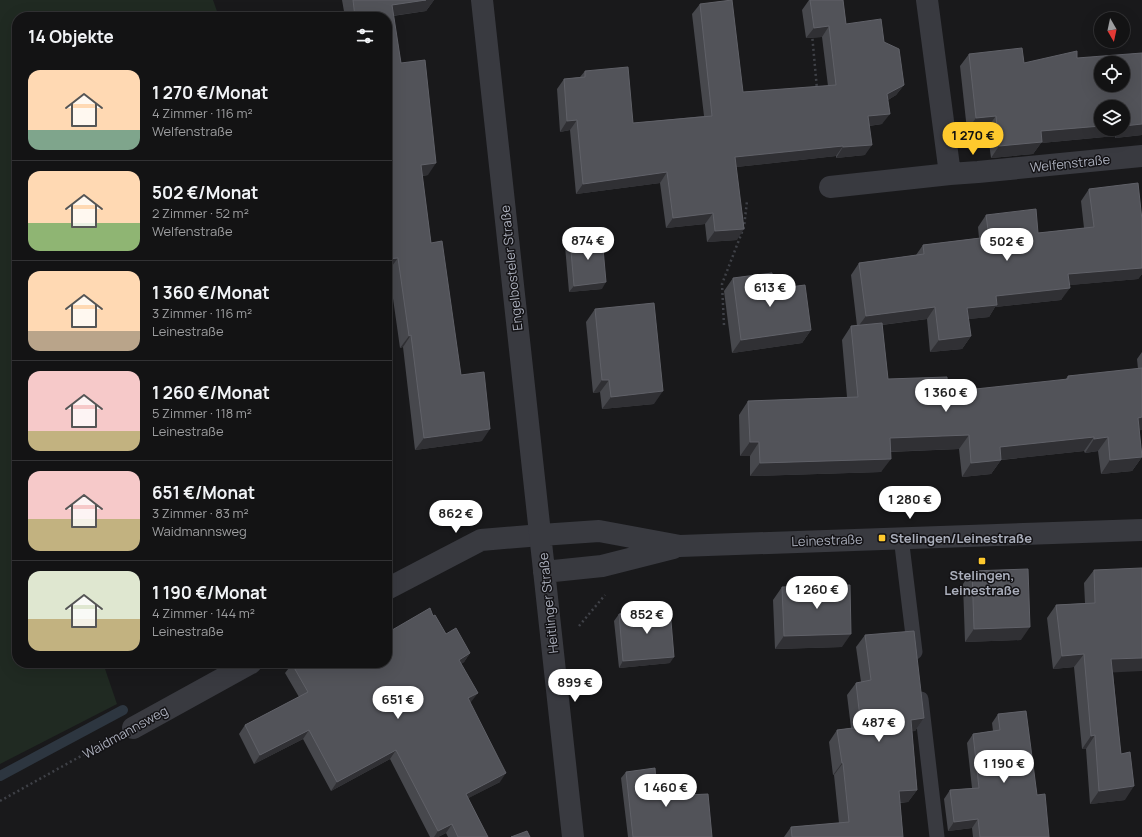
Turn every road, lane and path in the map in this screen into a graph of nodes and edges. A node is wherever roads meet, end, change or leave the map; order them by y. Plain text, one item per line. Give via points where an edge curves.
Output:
1 (482, 0) edge
2 (927, 0) edge
3 (811, 28) edge
4 (817, 89) edge
5 (1142, 156) edge
6 (950, 174) junction
7 (830, 188) dead end
8 (746, 201) dead end
9 (724, 325) dead end
10 (1142, 530) edge
11 (541, 535) junction
12 (901, 538) junction
13 (680, 546) junction
14 (544, 572) junction
15 (392, 586) edge
16 (606, 594) dead end
17 (580, 632) dead end
18 (916, 664) edge
19 (242, 668) edge
20 (919, 687) edge
21 (133, 728) joint
22 (0, 801) edge
23 (573, 837) edge
24 (938, 837) edge

1 - 11 street, Engelbosteler Straße
2 - 6 street
3 - 4 path
5 - 6 street, Welfenstraße
6 - 7 street, Welfenstraße
8 - 9 path via 744,227 722,284
10 - 12 street, Leinestraße
11 - 13 street, Leinestraße via 599,531
11 - 14 street, Heitlinger Straße
11 - 15 street via 481,540
12 - 13 street, Leinestraße
12 - 18 lane
13 - 14 street, Leinestraße via 602,566
14 - 23 street, Heitlinger Straße
16 - 17 path via 579,625
19 - 21 street, Waidmannsweg
20 - 24 lane
21 - 22 path, Waidmannsweg

